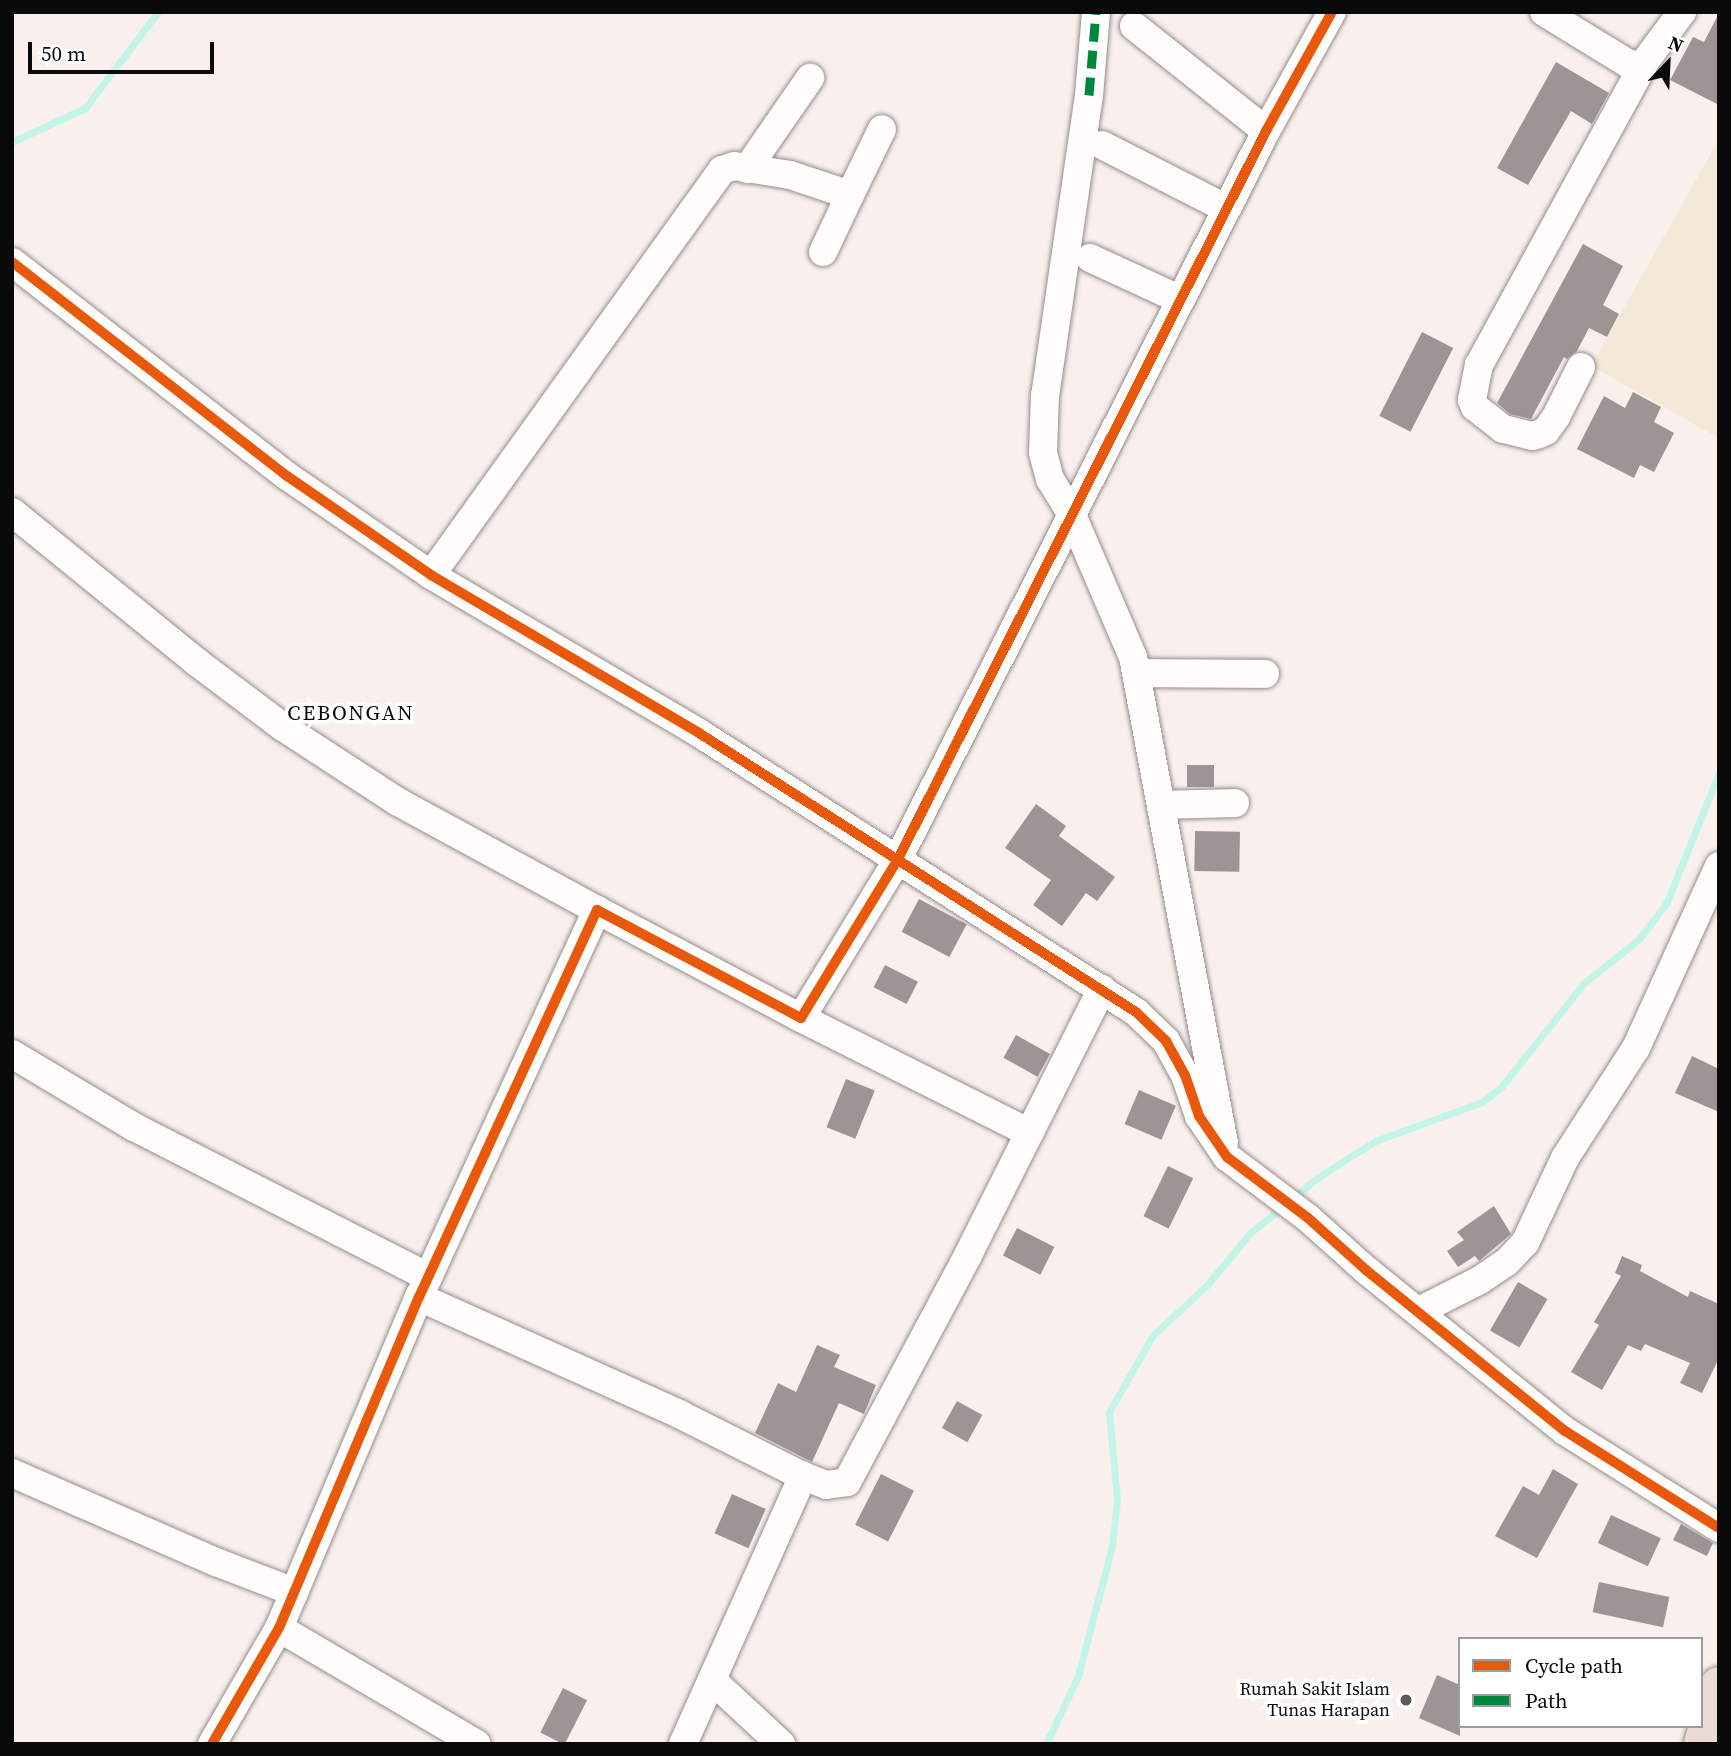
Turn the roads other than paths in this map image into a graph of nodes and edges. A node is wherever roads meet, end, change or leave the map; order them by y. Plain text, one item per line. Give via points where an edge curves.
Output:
1 (1096, 12) edge
2 (1332, 12) edge
3 (1544, 12) edge
4 (1682, 12) edge
5 (1134, 26) dead end
6 (1644, 63) junction
7 (810, 78) dead end
8 (882, 129) dead end
9 (1266, 131) junction
10 (1102, 145) dead end
11 (747, 169) junction
12 (850, 195) junction
13 (1227, 209) junction
14 (823, 252) dead end
15 (1090, 258) dead end
16 (12, 262) edge
17 (1181, 300) junction
18 (1581, 367) dead end
19 (12, 512) edge
20 (1072, 515) junction
21 (431, 575) junction
22 (1137, 673) junction
23 (1265, 674) dead end
24 (1235, 803) dead end
25 (1161, 805) junction
26 (898, 859) junction
27 (1719, 866) edge
28 (597, 910) junction
29 (1102, 989) junction
30 (801, 1018) junction
31 (12, 1054) edge
32 (1030, 1133) junction
33 (1227, 1157) junction
34 (424, 1287) junction
35 (1419, 1311) junction
36 (12, 1474) edge
37 (803, 1476) junction
38 (1719, 1528) edge
39 (295, 1592) junction
40 (279, 1628) junction
41 (713, 1681) junction
42 (1719, 1686) edge
43 (212, 1744) edge
44 (477, 1744) edge
45 (683, 1744) edge
46 (781, 1744) edge
47 (1703, 1744) edge

1 - 20 street via 1089,95 1045,395 1042,453 1050,479
2 - 9 street
3 - 6 street via 1629,64
4 - 6 street
5 - 9 street
6 - 18 street via 1479,365 1472,400 1503,429 1539,434 1556,417
7 - 11 street
8 - 12 street
9 - 13 street
10 - 13 street
11 - 12 street via 790,175
11 - 21 street via 734,166 722,170
12 - 14 street
13 - 17 street
15 - 17 street
16 - 21 street via 287,476
17 - 20 street
19 - 28 street via 283,727 398,802
20 - 22 street
20 - 26 street
21 - 26 street via 699,733
22 - 23 street
22 - 25 street
24 - 25 street
25 - 33 street
26 - 29 street
26 - 30 street
27 - 35 street via 1636,1048 1565,1158 1525,1243 1480,1280
28 - 30 street
28 - 34 street
29 - 32 street
29 - 33 street via 1136,1012 1166,1041 1185,1075 1199,1116
30 - 32 street
31 - 34 street
32 - 37 street via 847,1482 826,1485
33 - 35 street
34 - 37 street
34 - 39 street
35 - 38 street via 1565,1430
36 - 39 street
37 - 41 street
39 - 40 street
40 - 43 street
40 - 44 street
41 - 45 street
41 - 46 street
42 - 47 main road

